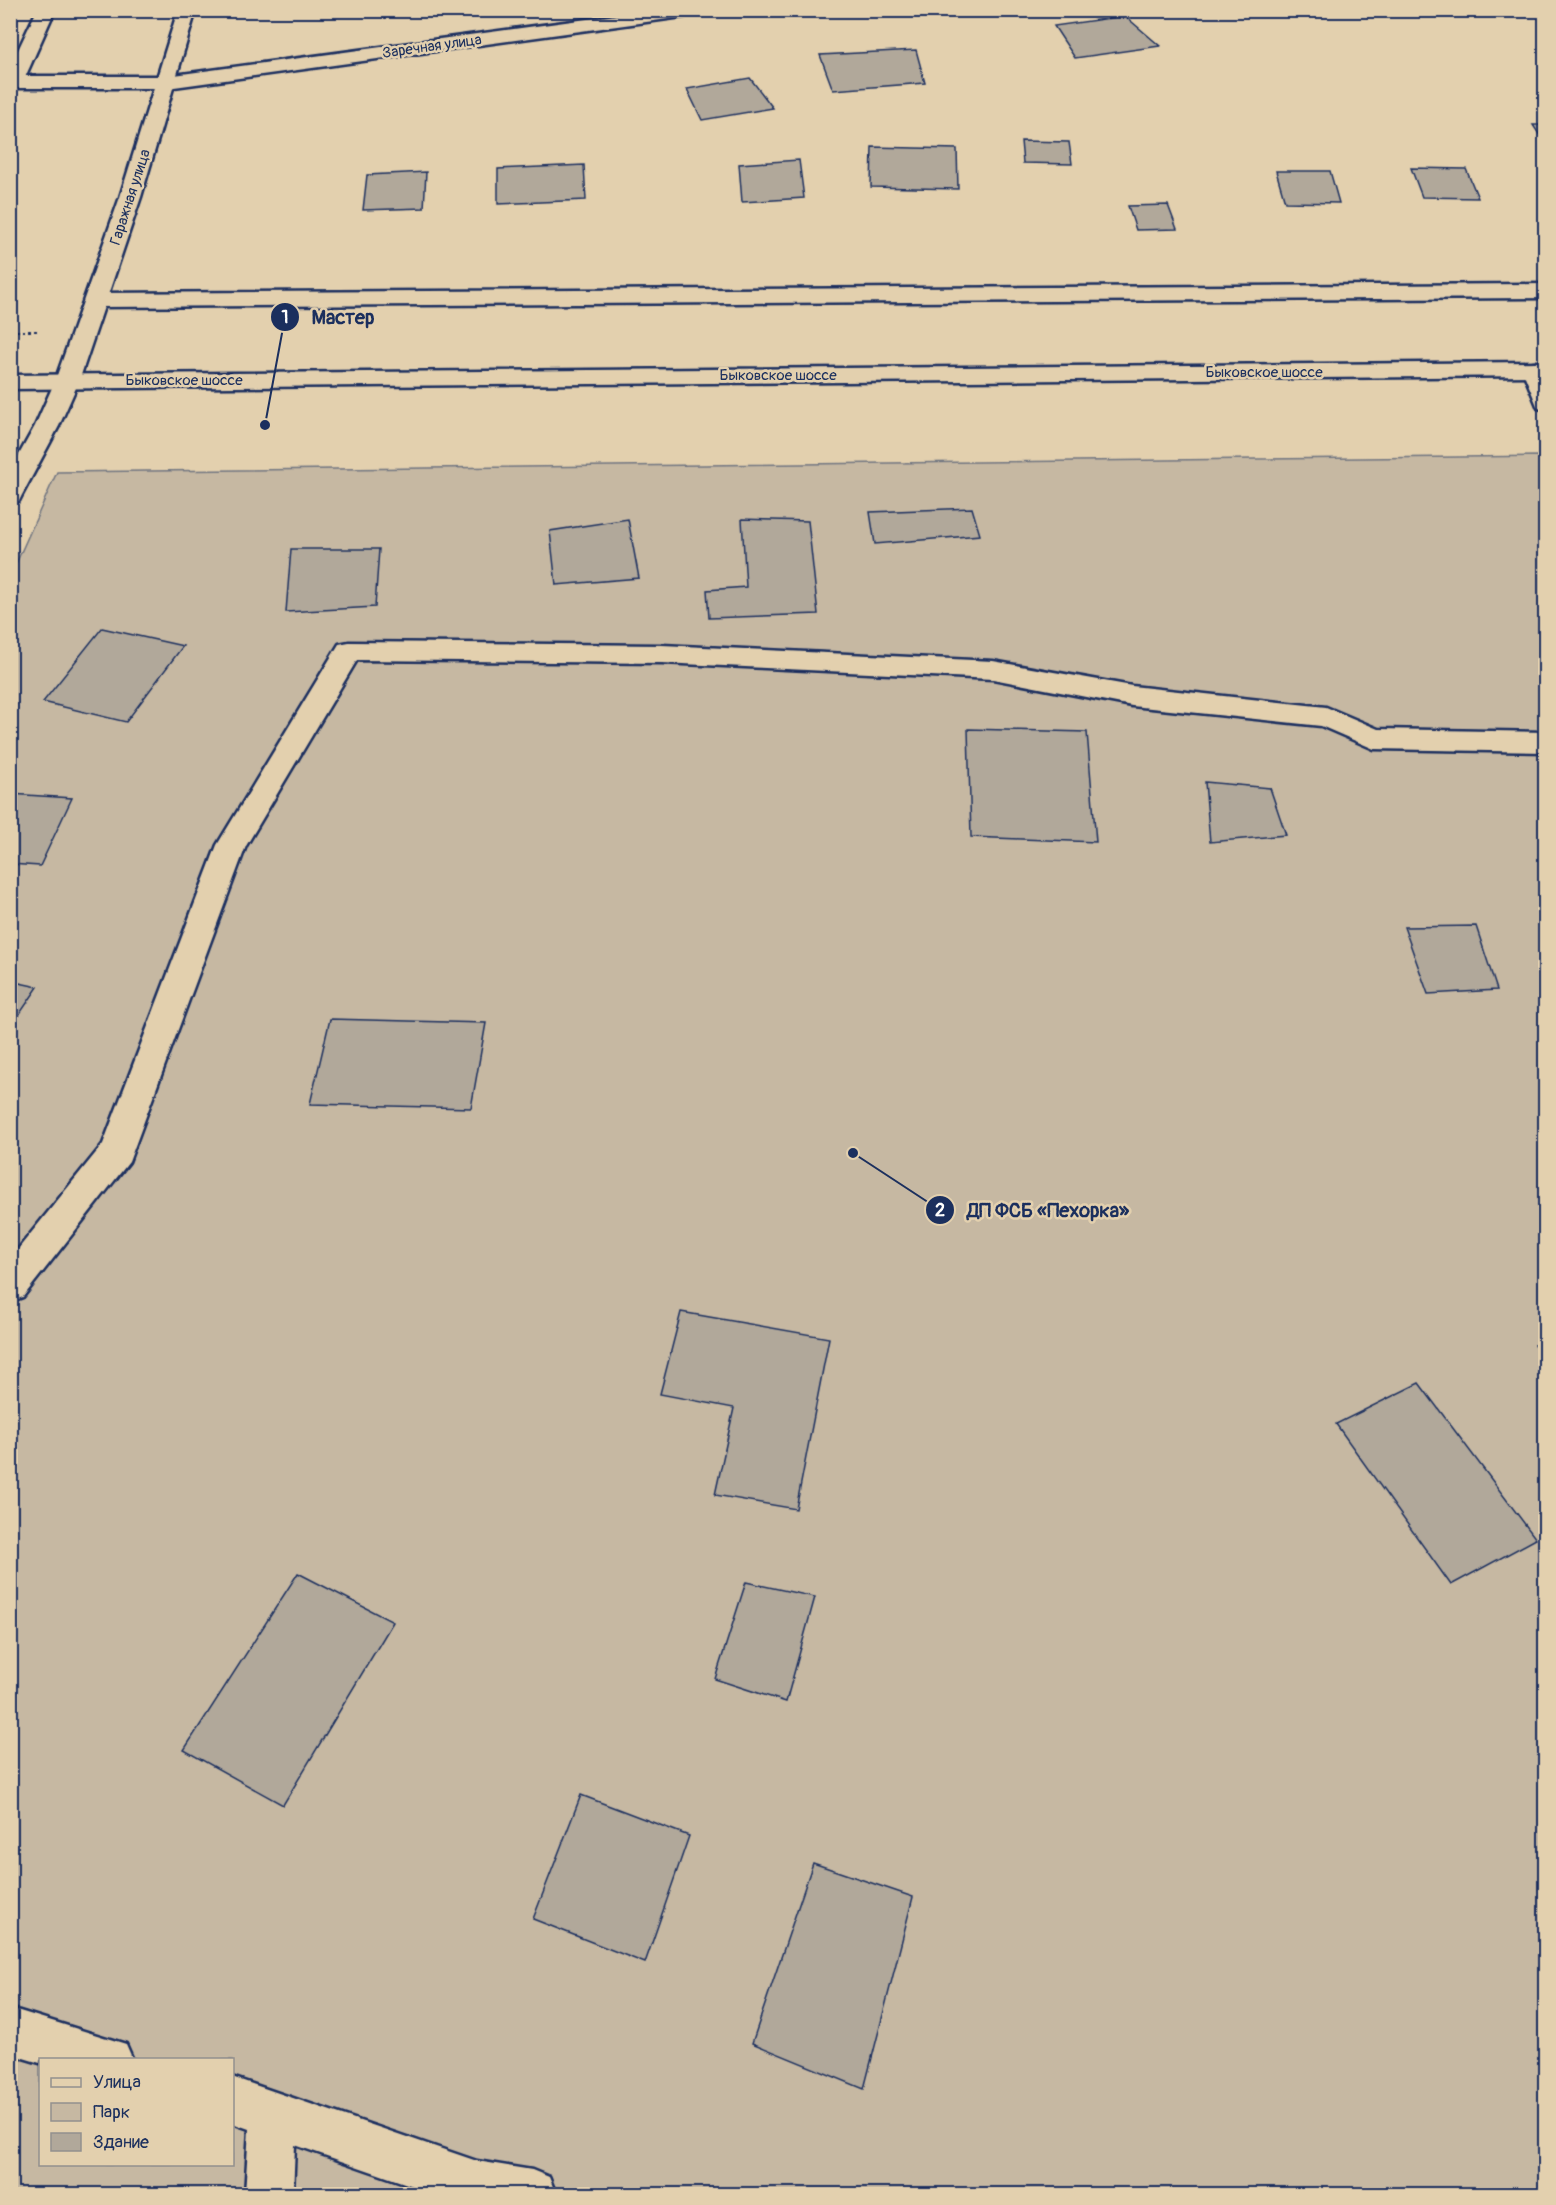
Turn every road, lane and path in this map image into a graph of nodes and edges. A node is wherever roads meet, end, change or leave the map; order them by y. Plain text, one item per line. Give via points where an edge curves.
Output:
1 (46, 10) edge
2 (187, 10) edge
3 (697, 10) edge
4 (12, 82) edge
5 (167, 82) junction
6 (1545, 291) edge
7 (96, 300) junction
8 (1540, 369) edge
9 (67, 381) junction
10 (10, 382) edge
11 (1545, 403) edge
12 (10, 495) edge
13 (1545, 742) edge
14 (10, 1286) edge
15 (10, 2031) edge
16 (103, 2058) edge
17 (253, 2107) edge
18 (269, 2194) edge
19 (532, 2194) edge

1 - 4 street
2 - 5 street, Гаражная улица
3 - 5 street, Заречная улица
4 - 5 street, Заречная улица
5 - 7 street, Гаражная улица
6 - 7 street
7 - 9 street, Гаражная улица
8 - 9 street, Быковское шоссе
8 - 11 street
9 - 10 street, Быковское шоссе
9 - 12 street, Гаражная улица
13 - 14 street via 1374,739 1326,717 1132,696 993,670 662,654 349,651 232,846 117,1152
15 - 16 street
17 - 18 street
17 - 19 street via 477,2185

